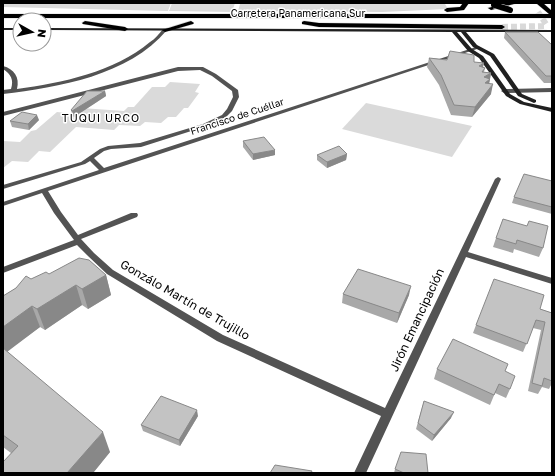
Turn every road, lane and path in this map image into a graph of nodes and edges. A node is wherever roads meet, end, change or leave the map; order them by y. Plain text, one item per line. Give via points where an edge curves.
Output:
1 (466, 3) edge
2 (515, 3) edge
3 (492, 4) edge
4 (536, 5) edge
5 (3, 9) edge
6 (538, 12) tunnel mouth
7 (364, 13) junction
8 (552, 15) edge
9 (3, 16) edge
10 (262, 16) junction
11 (309, 16) junction
12 (52, 22) edge
13 (552, 22) edge
14 (86, 23) junction
15 (191, 23) junction
16 (304, 23) junction
17 (502, 27) tunnel mouth
18 (52, 29) edge
19 (125, 29) junction
20 (165, 30) junction
21 (453, 30) junction
22 (462, 30) junction
23 (552, 30) edge
24 (478, 48) junction
25 (470, 50) junction
26 (3, 67) edge
27 (516, 90) junction
28 (552, 90) edge
29 (12, 91) junction
30 (504, 91) junction
31 (3, 92) edge
32 (552, 105) edge
33 (552, 110) edge
34 (3, 114) edge
35 (91, 159) junction
36 (103, 171) junction
37 (498, 179) dead end
38 (3, 187) edge
39 (44, 190) junction
40 (3, 204) edge
41 (134, 215) dead end
42 (78, 239) junction
43 (463, 253) junction
44 (3, 270) edge
45 (552, 281) edge
46 (387, 414) junction
47 (360, 473) edge

1 - 7 highway via 465,7 456,10
2 - 7 highway via 465,11
3 - 8 highway, bridge via 529,14
4 - 6 highway
4 - 8 highway
5 - 10 highway
7 - 11 highway
8 - 11 highway, Carretera Panamericana Sur
9 - 10 highway, Carretera Panamericana Sur
10 - 11 highway, Carretera Panamericana Sur
12 - 14 highway, Carretera Panamericana Sur
13 - 16 highway, Carretera Panamericana Sur
14 - 15 highway, Carretera Panamericana Sur
14 - 19 highway
15 - 16 highway, Carretera Panamericana Sur
15 - 20 highway
16 - 17 highway
18 - 19 street
19 - 20 street
20 - 21 street
20 - 29 street via 151,45 113,66 94,73
21 - 22 street
21 - 25 street
22 - 23 street
22 - 24 street
24 - 25 street, Francisco de Cuéllar
24 - 27 street via 492,55
25 - 30 street via 478,54
25 - 36 street, Francisco de Cuéllar
26 - 29 street via 12,72 15,79
27 - 28 street
27 - 30 street
27 - 32 street via 525,98
29 - 31 street
30 - 33 street via 522,103
34 - 35 street via 178,69 201,68 235,90 236,97 224,116 205,125 141,145 110,147
35 - 36 street
35 - 38 street
36 - 39 street, Francisco de Cuéllar
37 - 43 street, Jirón Emancipación
39 - 40 street, Francisco de Cuéllar
39 - 42 street, Gonzálo Martín de Trujillo
41 - 42 street
42 - 44 street
42 - 46 street, Gonzálo Martín de Trujillo via 110,272 204,329
43 - 45 street
43 - 46 street, Jirón Emancipación
46 - 47 street, Jirón Emancipación

